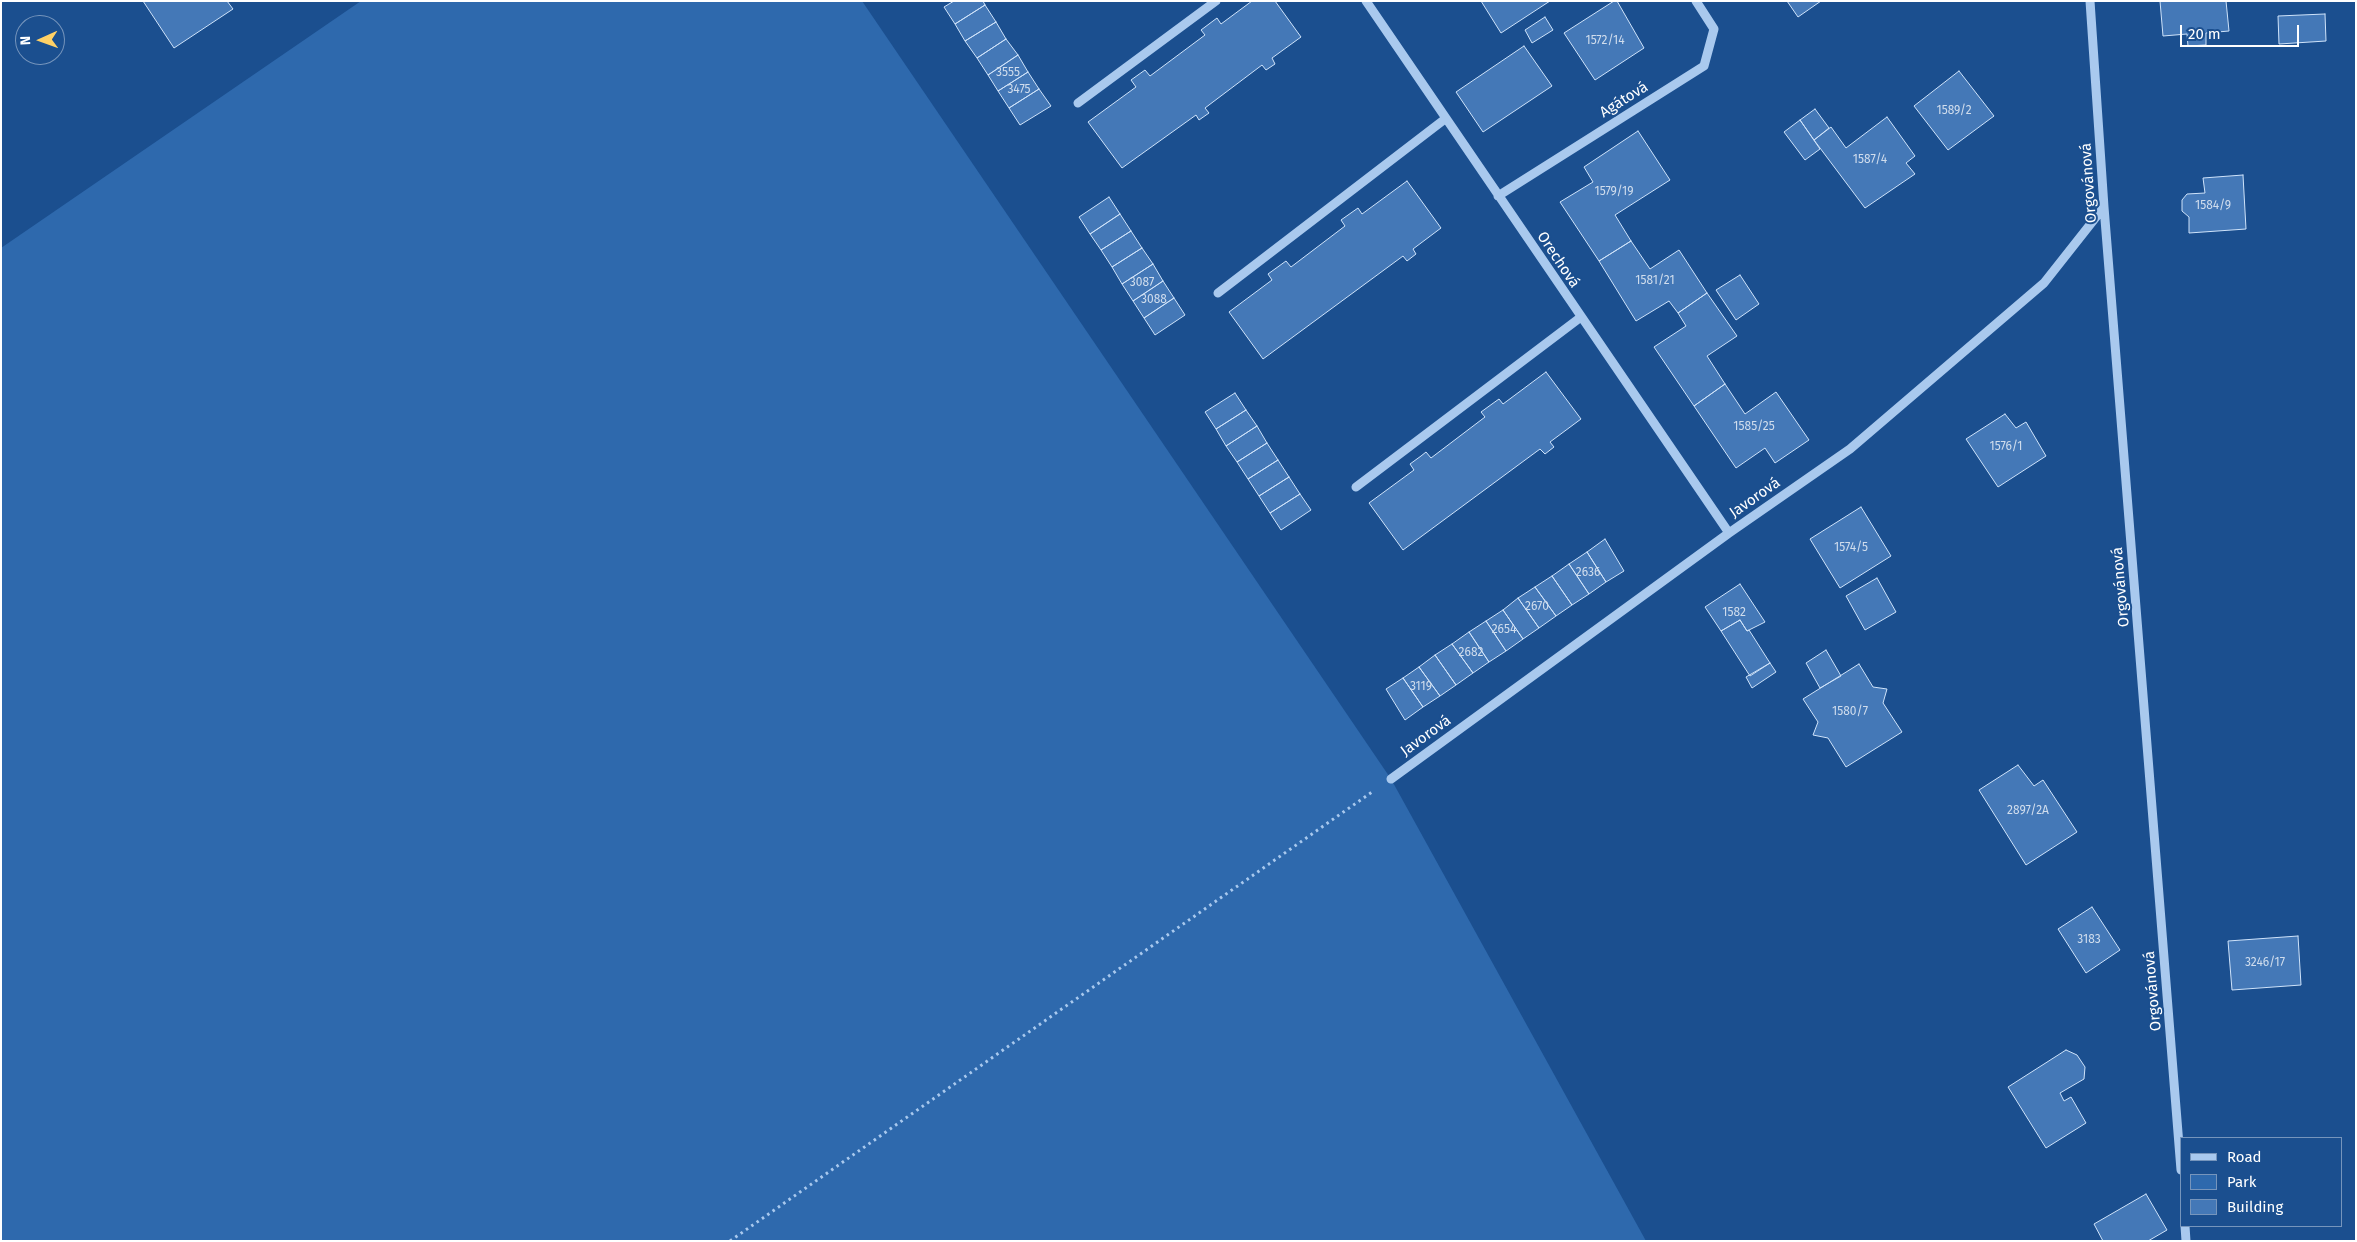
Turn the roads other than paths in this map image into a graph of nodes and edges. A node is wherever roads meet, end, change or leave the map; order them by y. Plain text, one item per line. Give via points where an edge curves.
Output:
1 (1216, 1) edge
2 (1366, 1) edge
3 (1696, 1) edge
4 (2090, 1) edge
5 (1078, 103) dead end
6 (1445, 119) junction
7 (1498, 196) junction
8 (2104, 207) junction
9 (1218, 293) dead end
10 (1581, 318) junction
11 (1356, 487) dead end
12 (1729, 533) junction
13 (1391, 779) road end
14 (2180, 1157) edge
15 (2185, 1227) edge
16 (2186, 1241) edge

1 - 5 street
2 - 6 street, Orechová
3 - 7 street, Agátová via 1714,29 1704,66
4 - 8 street, Orgovánová
6 - 7 street, Orechová
6 - 9 street
7 - 10 street, Orechová
8 - 12 street, Javorová via 2044,282 1850,448
8 - 14 street, Orgovánová
10 - 11 street
10 - 12 street, Orechová
12 - 13 street, Javorová
15 - 16 street

